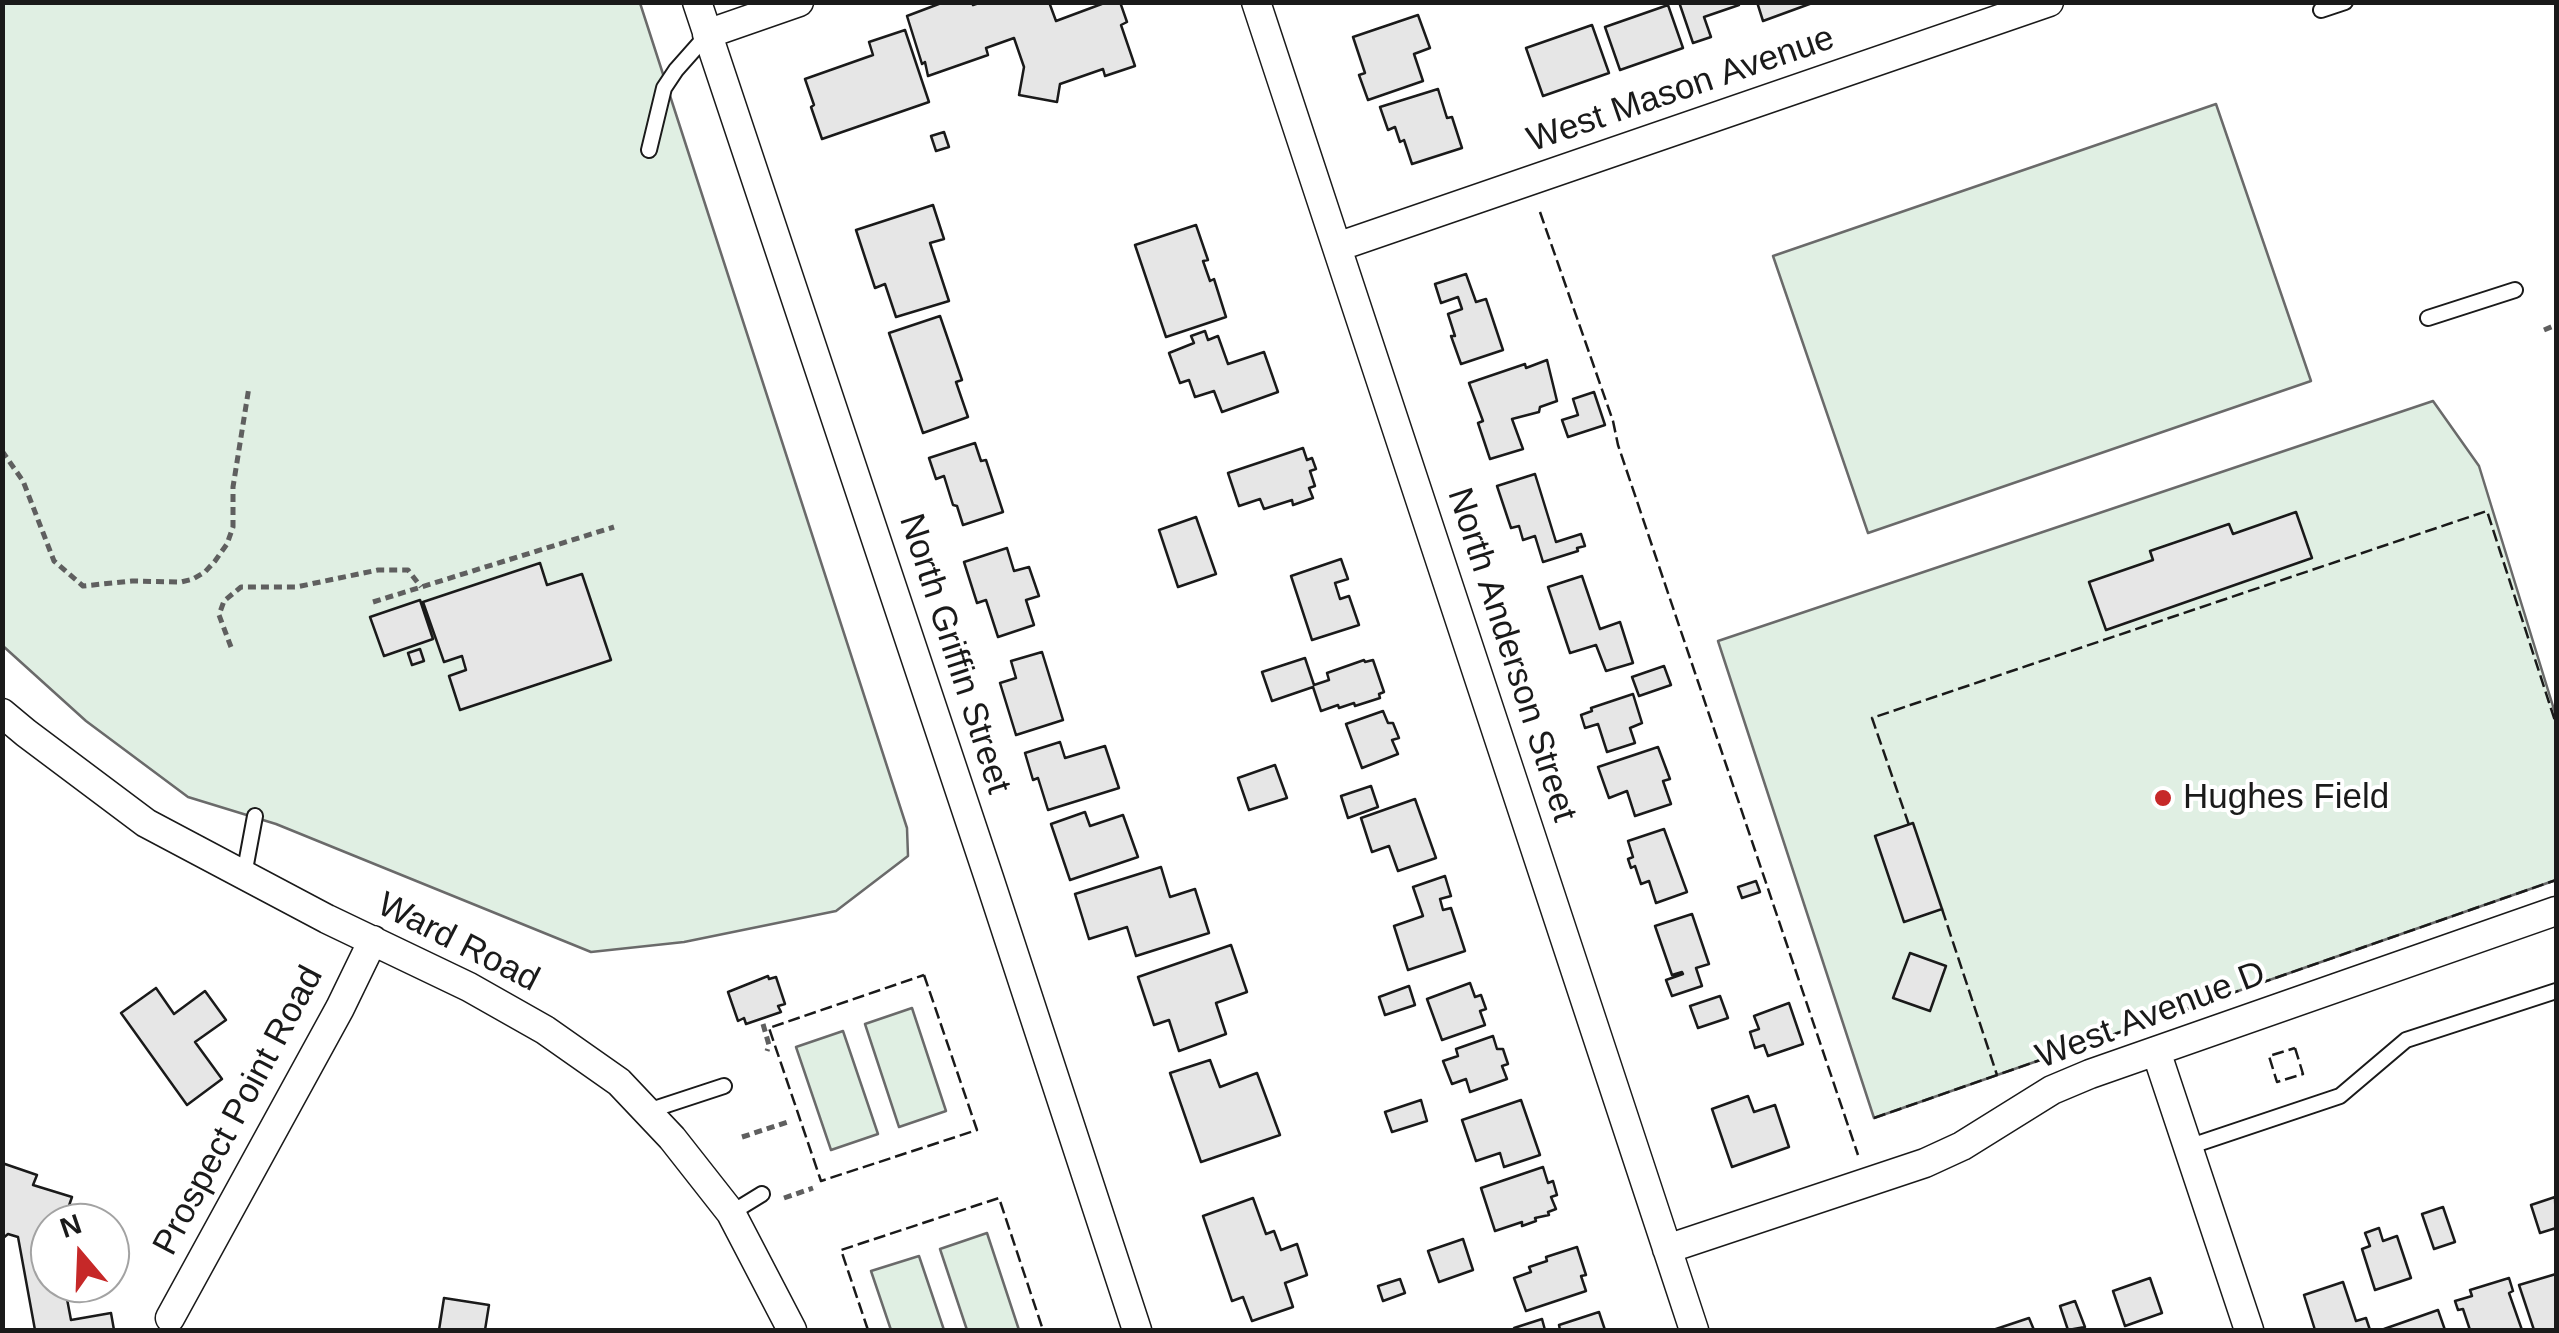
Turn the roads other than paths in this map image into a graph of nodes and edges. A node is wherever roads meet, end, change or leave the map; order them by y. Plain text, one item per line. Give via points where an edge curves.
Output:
1 (697, 2) edge
2 (799, 2) edge
3 (1256, 2) edge
4 (2049, 2) edge
5 (2345, 2) edge
6 (2321, 10) dead end
7 (707, 34) junction
8 (649, 150) dead end
9 (1337, 248) junction
10 (2515, 290) dead end
11 (2428, 318) dead end
12 (2, 713) edge
13 (255, 816) dead end
14 (244, 875) junction
15 (2556, 911) edge
16 (373, 940) junction
17 (2556, 991) edge
18 (2156, 1051) junction
19 (724, 1086) dead end
20 (647, 1112) junction
21 (2188, 1147) junction
22 (762, 1194) road end
23 (731, 1213) junction
24 (1667, 1249) junction
25 (170, 1318) dead end
26 (792, 1330) edge
27 (1137, 1330) edge
28 (1694, 1330) edge
29 (2248, 1330) edge

1 - 7 street, North Griffin Street
2 - 7 street
3 - 9 street, North Anderson Street
4 - 9 street, West Mason Avenue
5 - 6 lane
7 - 8 lane via 664,88
7 - 27 street, North Griffin Street
9 - 24 street, North Anderson Street
10 - 11 lane
12 - 14 street, Ward Road via 146,824
13 - 14 lane
14 - 16 street, Ward Road
15 - 18 street, West Avenue D
16 - 20 street, Ward Road via 545,1030 619,1082
16 - 25 street, Prospect Point Road
17 - 21 lane via 2406,1040 2340,1096
18 - 21 street
18 - 24 street, West Avenue D via 2052,1090 1925,1163
19 - 20 lane
20 - 23 street, Ward Road
21 - 29 street
22 - 23 lane
23 - 26 street, Ward Road
24 - 28 street, North Anderson Street

